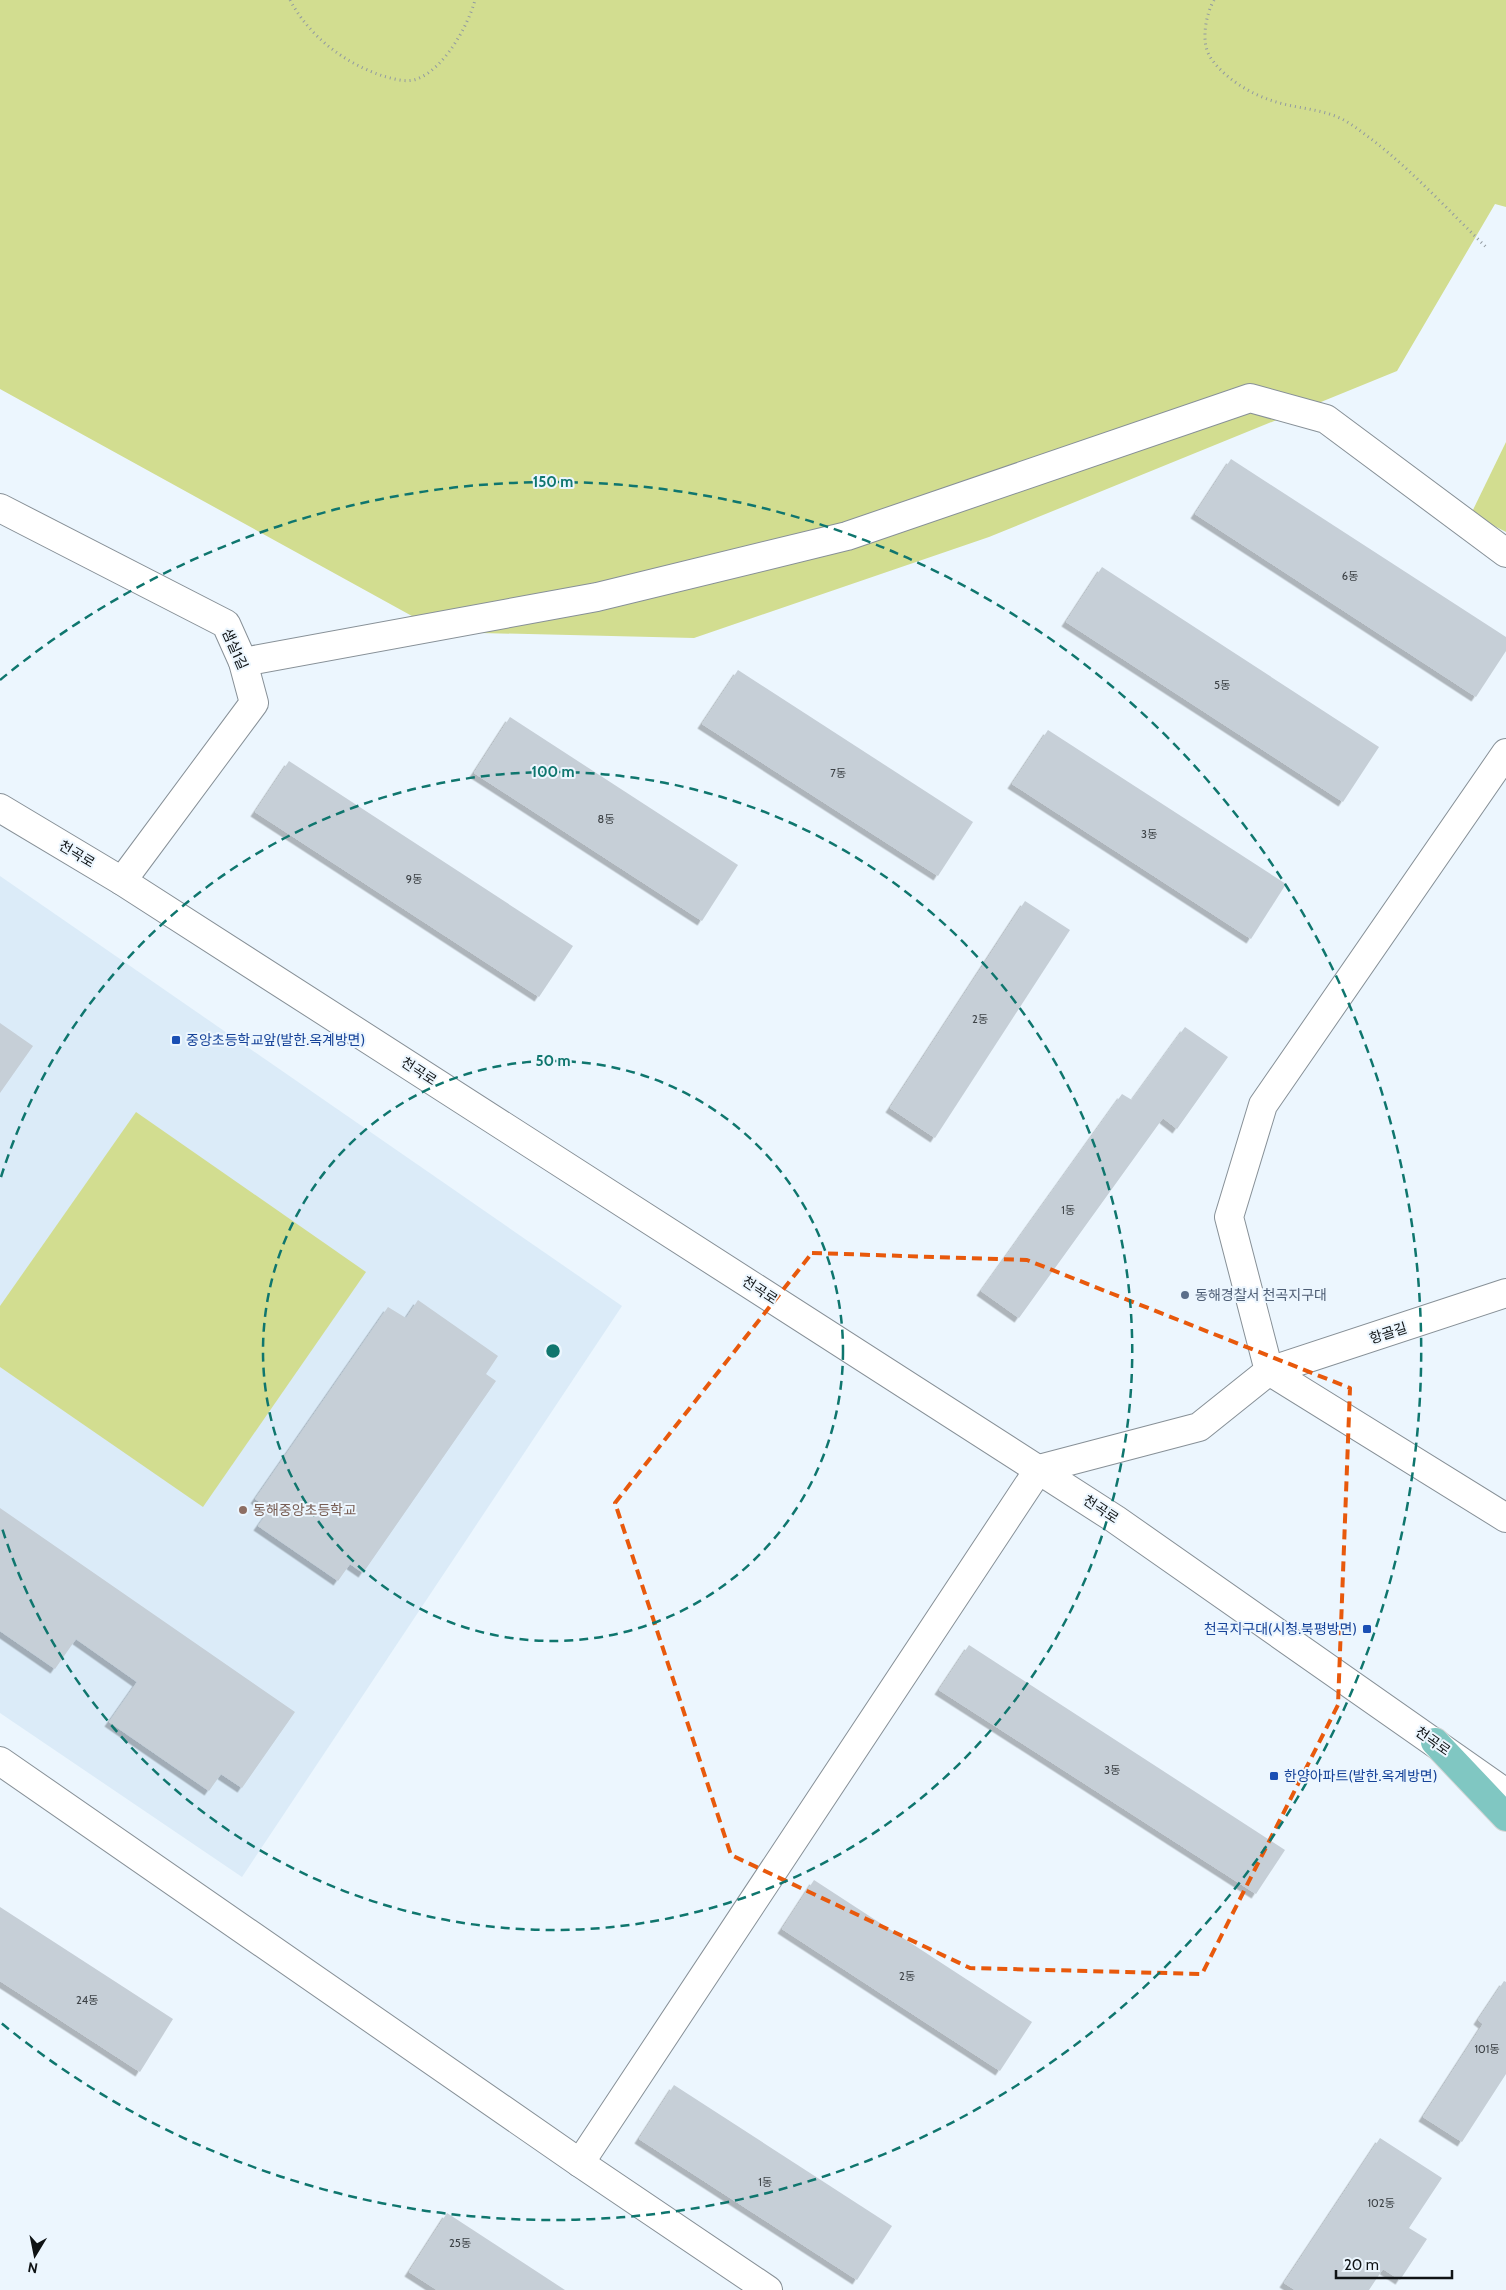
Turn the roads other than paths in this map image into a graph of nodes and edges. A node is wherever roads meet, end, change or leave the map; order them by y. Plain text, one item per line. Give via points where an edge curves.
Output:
1 (0, 508) edge
2 (1506, 553) edge
3 (243, 662) junction
4 (1506, 753) edge
5 (0, 808) edge
6 (122, 881) junction
7 (1501, 1291) edge
8 (1269, 1371) junction
9 (1039, 1469) junction
10 (1506, 1518) edge
11 (1435, 1742) junction
12 (0, 1761) edge
13 (1506, 1777) edge
14 (1506, 1793) edge
15 (1506, 1817) edge
16 (580, 2163) junction
17 (768, 2290) edge

1 - 3 street, 샘실1길 via 226,624
2 - 3 street via 1326,420 1250,398 847,536 597,597
3 - 6 street, 샘실1길 via 254,703
4 - 8 street via 1263,1105 1229,1217
5 - 6 street, 천곡로
6 - 9 street, 천곡로
7 - 8 street, 항골길
8 - 9 street via 1199,1427
8 - 10 street
9 - 11 street, 천곡로 via 1115,1518
9 - 16 street
11 - 13 street
11 - 14 street, 천곡로
11 - 15 main road
12 - 16 street
16 - 17 street

